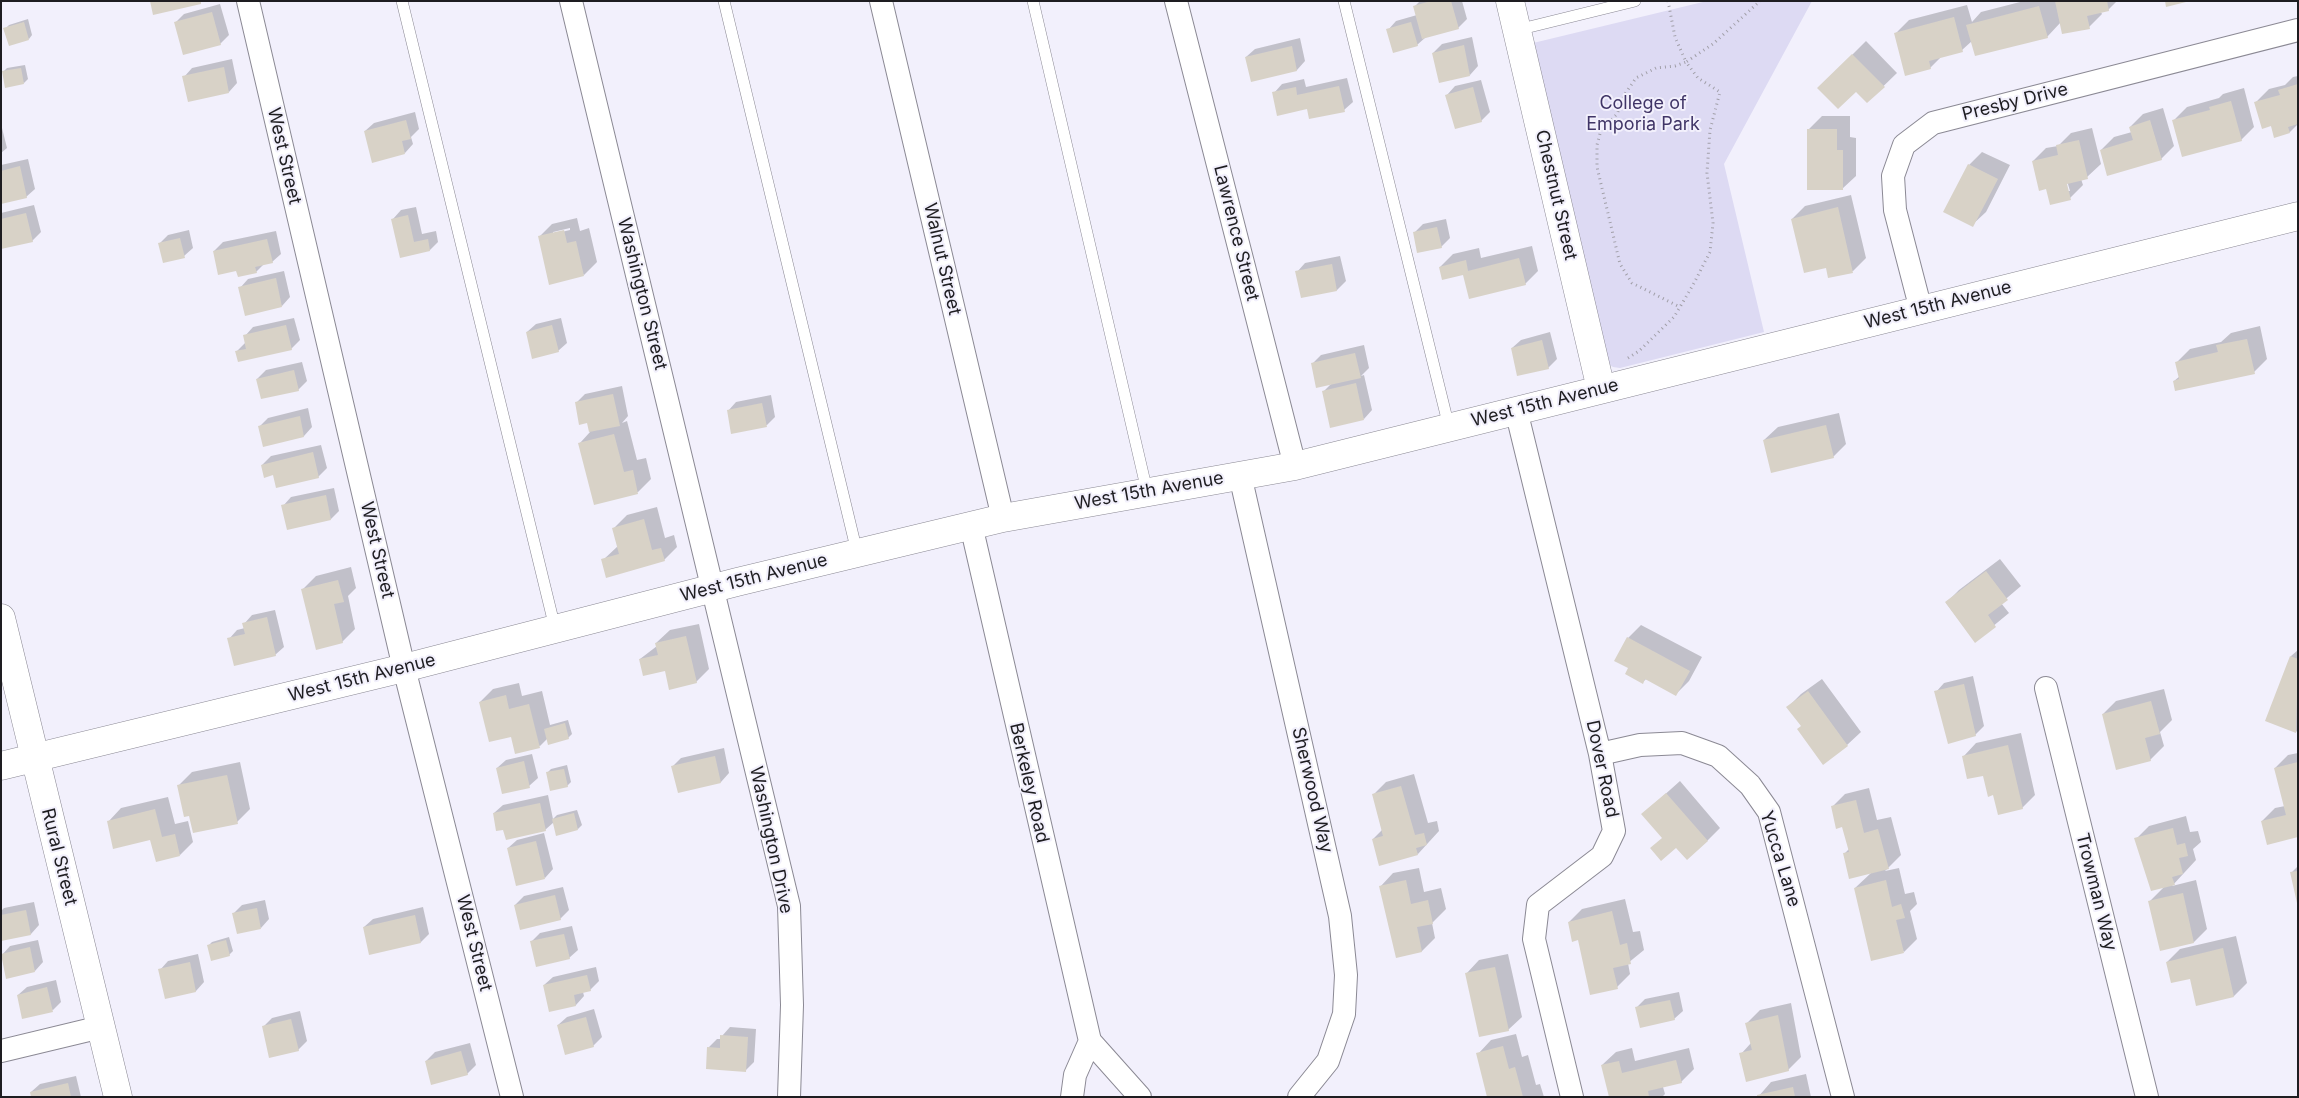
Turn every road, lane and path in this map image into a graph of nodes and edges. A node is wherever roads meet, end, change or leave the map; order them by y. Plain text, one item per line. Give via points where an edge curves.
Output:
1 (248, 1) edge
2 (402, 1) edge
3 (571, 1) edge
4 (724, 1) edge
5 (881, 1) edge
6 (1033, 1) edge
7 (1176, 1) edge
8 (1344, 1) edge
9 (1510, 1) edge
10 (1635, 1) edge
11 (1668, 1) edge
12 (1760, 1) edge
13 (1589, 7) edge
14 (1517, 30) junction
15 (2298, 30) edge
16 (1686, 62) junction
17 (2298, 216) edge
18 (1680, 307) junction
19 (1921, 310) junction
20 (1624, 360) dead end
21 (1601, 389) junction
22 (1516, 410) junction
23 (1449, 427) junction
24 (1296, 466) junction
25 (1240, 475) junction
26 (1147, 491) junction
27 (1003, 518) junction
28 (971, 525) junction
29 (857, 552) junction
30 (713, 588) junction
31 (1, 618) edge
32 (554, 628) junction
33 (404, 668) junction
34 (2046, 688) dead end
35 (1600, 754) junction
36 (35, 758) junction
37 (1, 766) edge
38 (101, 1027) junction
39 (1090, 1041) junction
40 (1, 1051) edge
41 (118, 1097) edge
42 (512, 1097) edge
43 (789, 1097) edge
44 (1072, 1097) edge
45 (1140, 1097) edge
46 (1299, 1097) edge
47 (1572, 1097) edge
48 (1843, 1097) edge
49 (2146, 1097) edge

1 - 33 street, West Street
2 - 32 lane
3 - 30 street, Washington Street
4 - 29 lane
5 - 27 street, Walnut Street
6 - 26 lane
7 - 24 street, Lawrence Street
8 - 23 lane
9 - 14 street, Chestnut Street
10 - 13 lane
11 - 16 path via 1675,36
12 - 16 path via 1713,44
13 - 14 lane
14 - 21 street, Chestnut Street
15 - 19 street, Presby Drive via 1933,123 1904,145 1893,176 1895,210
16 - 18 path via 1698,78 1720,92 1710,130 1707,173 1713,223 1710,252
16 - 18 path via 1656,68 1636,78 1617,114 1601,130 1597,145 1597,168 1620,264 1632,284
17 - 19 street, West 15th Avenue
18 - 20 path via 1639,351
19 - 21 street, West 15th Avenue
21 - 22 street, West 15th Avenue
22 - 23 street, West 15th Avenue
22 - 35 street, Dover Road
23 - 24 street, West 15th Avenue
24 - 25 street, West 15th Avenue
25 - 26 street, West 15th Avenue
25 - 46 street, Sherwood Way via 1340,916 1346,975 1344,1014 1328,1062
26 - 27 street, West 15th Avenue
27 - 28 street, West 15th Avenue
28 - 29 street, West 15th Avenue
28 - 39 street, Berkeley Road
29 - 30 street, West 15th Avenue
30 - 32 street, West 15th Avenue
30 - 43 street, Washington Drive via 789,906 792,1005
31 - 36 street, Rural Street
32 - 33 street, West 15th Avenue
33 - 36 street, West 15th Avenue
33 - 42 street, West Street
34 - 49 street, Trowman Way
35 - 47 street, Dover Road via 1614,831 1602,856 1538,905 1534,939
35 - 48 street, Yucca Lane via 1640,745 1682,743 1718,756 1750,785 1769,812
36 - 37 street, West 15th Avenue
36 - 38 street, Rural Street
38 - 40 street
38 - 41 street, Rural Street
39 - 44 street via 1075,1075
39 - 45 street

